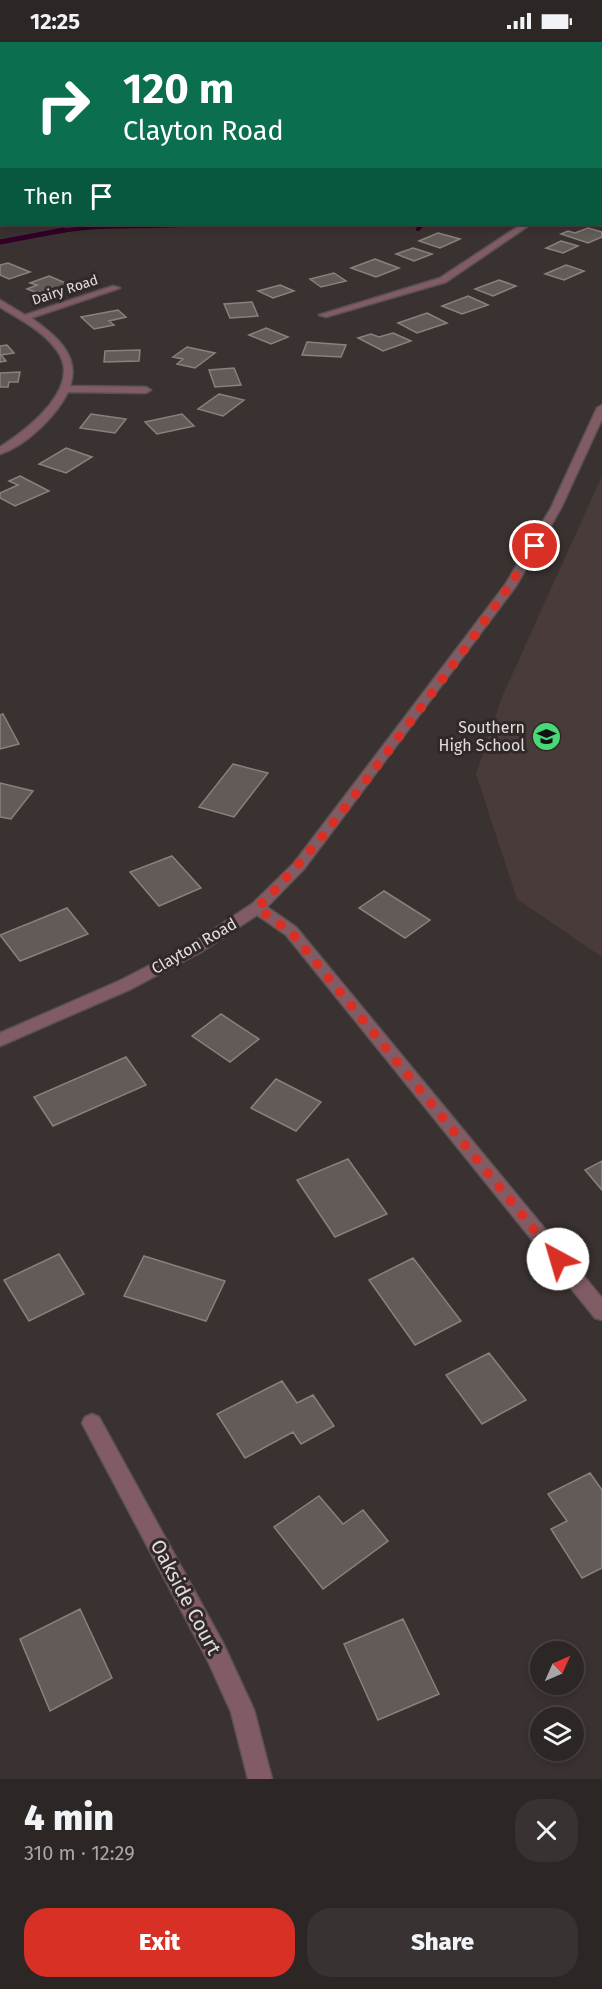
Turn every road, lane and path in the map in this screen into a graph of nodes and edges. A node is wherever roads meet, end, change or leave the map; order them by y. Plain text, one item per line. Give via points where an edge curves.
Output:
1 (526, 225) edge
2 (116, 288) dead end
3 (0, 303) edge
4 (323, 315) dead end
5 (23, 318) junction
6 (64, 389) junction
7 (146, 390) dead end
8 (602, 408) edge
9 (0, 451) edge
10 (257, 908) junction
11 (0, 1040) edge
12 (602, 1312) edge
13 (92, 1423) dead end
14 (260, 1779) edge

1 - 4 street via 443,280
2 - 5 street, Dairy Road
3 - 5 street
5 - 6 street via 65,355 68,373
6 - 7 street
6 - 9 street via 40,424
8 - 10 street, Clayton Road via 556,508 492,612 342,812 299,866
10 - 11 street, Clayton Road via 196,948 134,981
10 - 12 street via 291,932
13 - 14 street, Oakside Court via 215,1651 242,1710

